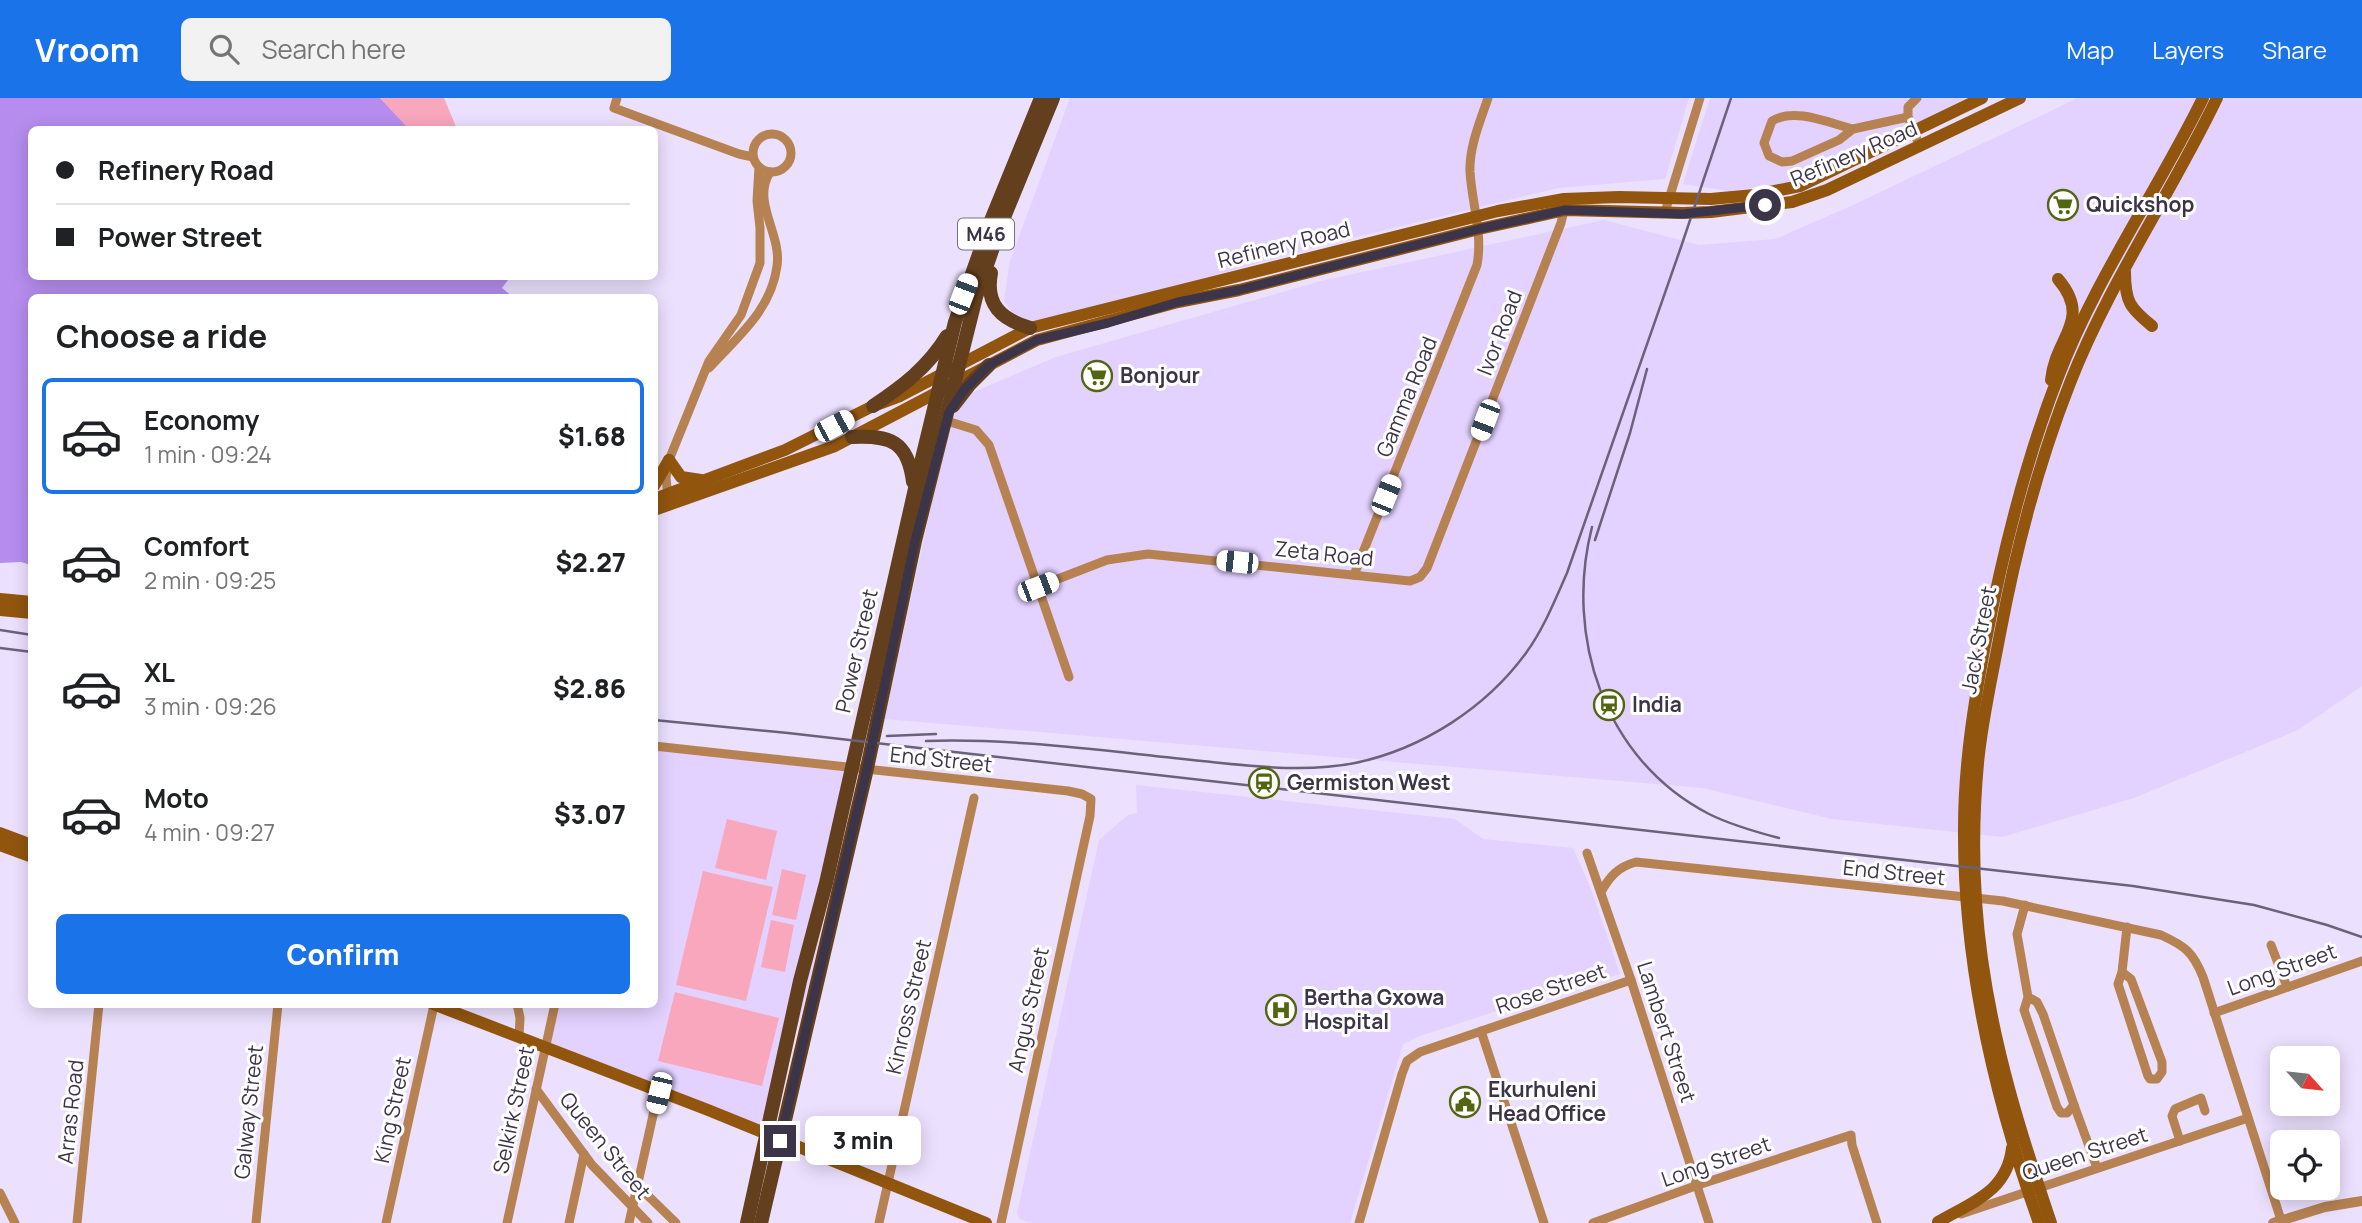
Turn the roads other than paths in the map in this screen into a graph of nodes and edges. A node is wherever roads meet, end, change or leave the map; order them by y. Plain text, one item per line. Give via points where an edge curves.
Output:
1 (617, 98) edge
2 (1041, 98) edge
3 (1053, 98) edge
4 (1488, 98) edge
5 (1700, 98) edge
6 (1917, 98) edge
7 (1982, 98) edge
8 (2020, 98) edge
9 (2203, 98) edge
10 (2217, 98) edge
11 (1908, 117) junction
12 (1853, 129) junction
13 (1913, 131) junction
14 (1920, 147) junction
15 (753, 157) junction
16 (759, 167) junction
17 (770, 172) junction
18 (1789, 188) junction
19 (1673, 198) junction
20 (1792, 202) junction
21 (1565, 204) junction
22 (1711, 205) junction
23 (1668, 212) junction
24 (1478, 223) junction
25 (1000, 227) junction
26 (2125, 268) junction
27 (2058, 279) dead end
28 (1238, 283) junction
29 (747, 301) junction
30 (762, 308) junction
31 (955, 322) junction
32 (2152, 326) dead end
33 (1030, 328) junction
34 (959, 365) junction
35 (989, 365) junction
36 (704, 373) junction
37 (943, 374) junction
38 (955, 383) junction
39 (938, 392) junction
40 (873, 406) junction
41 (2047, 408) junction
42 (948, 417) junction
43 (852, 437) junction
44 (669, 460) junction
45 (658, 479) edge
46 (708, 481) junction
47 (914, 490) junction
48 (664, 499) edge
49 (1354, 575) junction
50 (1402, 580) joint
51 (1038, 587) junction
52 (0, 599) edge
53 (28, 602) edge
54 (0, 610) edge
55 (28, 613) edge
56 (889, 629) junction
57 (1069, 677) dead end
58 (658, 746) edge
59 (1973, 760) junction
60 (974, 798) dead end
61 (1092, 806) joint
62 (0, 833) edge
63 (28, 844) edge
64 (0, 845) edge
65 (1587, 853) dead end
66 (28, 856) edge
67 (1601, 892) junction
68 (1972, 904) junction
69 (2025, 905) junction
70 (2127, 928) junction
71 (2271, 945) dead end
72 (2362, 961) edge
73 (2122, 971) junction
74 (1631, 980) junction
75 (2287, 987) junction
76 (2028, 997) junction
77 (99, 1008) edge
78 (278, 1008) edge
79 (433, 1008) edge
80 (442, 1008) edge
81 (518, 1008) edge
82 (554, 1008) edge
83 (2214, 1013) junction
84 (1481, 1031) junction
85 (519, 1038) junction
86 (545, 1049) junction
87 (536, 1089) junction
88 (659, 1093) junction
89 (2074, 1105) junction
90 (2205, 1111) dead end
91 (2248, 1118) junction
92 (773, 1138) junction
93 (2180, 1141) junction
94 (2013, 1143) junction
95 (584, 1154) junction
96 (2097, 1168) junction
97 (887, 1184) junction
98 (637, 1185) junction
99 (1698, 1185) junction
100 (2033, 1190) junction
101 (0, 1194) edge
102 (2362, 1201) edge
103 (632, 1209) junction
104 (1936, 1222) edge
105 (2277, 1222) edge
106 (15, 1223) edge
107 (77, 1223) edge
108 (256, 1223) edge
109 (386, 1223) edge
110 (507, 1223) edge
111 (569, 1223) edge
112 (629, 1223) edge
113 (648, 1223) edge
114 (676, 1223) edge
115 (747, 1223) edge
116 (761, 1223) edge
117 (879, 1223) edge
118 (986, 1223) edge
119 (1001, 1223) edge
120 (1357, 1223) edge
121 (1544, 1223) edge
122 (1593, 1223) edge
123 (1709, 1223) edge
124 (1877, 1223) edge
125 (2039, 1223) edge
126 (2051, 1223) edge

1 - 15 street via 614,108
2 - 31 main road, Power Street / M46
3 - 25 main road, Power Street / M46
4 - 24 street, Gamma Road via 1471,154
5 - 19 street
6 - 11 street via 1908,107
7 - 13 main road, Refinery Road
8 - 14 main road, Refinery Road
9 - 41 main road, Jack Street via 2094,299
10 - 26 main road, Jack Street
11 - 12 street
11 - 13 street
12 - 12 street via 1792,162 1769,156 1764,143 1772,121 1784,116
13 - 14 street
13 - 18 main road, Refinery Road
14 - 20 main road, Refinery Road
15 - 16 street
15 - 17 street via 755,144 765,135 787,139 792,149 790,161 782,170
16 - 17 street
16 - 29 street via 761,253
17 - 30 street via 763,192 777,267
18 - 20 main road
18 - 22 main road, Refinery Road
19 - 21 main road, Refinery Road
19 - 22 main road, Refinery Road
19 - 23 street
20 - 22 main road, Refinery Road
21 - 23 main road, Refinery Road
21 - 24 main road, Refinery Road
21 - 50 street, Ivor Road via 1427,568 1415,580
22 - 23 main road, Refinery Road
24 - 28 main road, Refinery Road
24 - 49 street, Gamma Road via 1478,258 1471,283
25 - 33 main road via 989,282 991,299 1013,323
25 - 34 main road, Power Street / M46
26 - 32 main road via 2128,302
26 - 59 main road, Jack Street via 2070,382 2034,490 2012,569
27 - 41 main road via 2070,295 2074,314 2054,364
28 - 33 main road, Refinery Road
28 - 35 main road, Refinery Road via 1037,340
29 - 30 street
29 - 36 street
30 - 36 street via 748,329
31 - 37 main road, Power Street / M46
31 - 40 main road via 919,373
33 - 34 main road, Refinery Road
34 - 37 main road, Refinery Road
34 - 38 main road, Power Street / M46
35 - 38 main road, Refinery Road
35 - 42 main road via 964,390
36 - 44 street
37 - 39 main road, Power Street / M46
37 - 40 main road, Refinery Road
38 - 39 main road, Refinery Road
38 - 42 main road, Power Street / M46
39 - 43 main road, Refinery Road
39 - 47 main road, Power Street / M46
40 - 46 main road, Refinery Road via 785,450
41 - 59 main road, Jack Street via 2000,565 1973,707
42 - 51 street via 976,430 989,445
42 - 56 main road, Power Street
43 - 47 main road via 884,438 900,446 912,470
43 - 48 main road, Refinery Road via 811,455
44 - 45 main road
44 - 46 main road via 681,477
44 - 48 street
46 - 48 main road, Refinery Road
47 - 56 main road, Power Street
49 - 50 street, Zeta Road
49 - 51 street, Zeta Road via 1148,554 1107,560
51 - 57 street
52 - 53 main road
54 - 55 main road
56 - 92 main road, Power Street
58 - 61 street, End Street via 1068,791 1088,796
59 - 68 main road, Jack Street via 1969,828
60 - 97 street, Kinross Street
61 - 119 street, Angus Street
62 - 63 main road
64 - 66 main road
65 - 67 street, Lambert Street
67 - 69 street, End Street via 1612,874 1636,862
67 - 74 street, Lambert Street
68 - 94 main road, Jack Street via 1981,1011
68 - 100 main road, Jack Street via 2002,1069
69 - 70 street, End Street
69 - 76 street via 2017,934
70 - 73 street
70 - 83 street, End Street via 2161,935 2189,950
71 - 75 street
72 - 75 street, Long Street
73 - 73 street via 2132,979 2162,1062 2157,1079 2148,1076 2125,1007 2118,984
74 - 84 street, Rose Street
74 - 99 street, Lambert Street
75 - 83 street, Long Street
76 - 89 street via 2043,1014
76 - 89 street via 2024,1010 2057,1107 2064,1114
77 - 107 street, Arras Road
78 - 108 street, Galway Street
79 - 109 street, King Street
80 - 85 main road
81 - 85 street
82 - 86 street, Selkirk Street
83 - 91 street
84 - 120 street, Rose Street via 1407,1061
84 - 121 street
85 - 86 main road
86 - 87 street, Selkirk Street
86 - 88 main road
87 - 95 street, Queen Street
87 - 110 street, Selkirk Street
88 - 92 main road
88 - 98 street
89 - 96 street
90 - 93 street via 2201,1098 2175,1109 2172,1116
91 - 93 street, Queen Street
91 - 105 street
92 - 97 main road
92 - 115 main road, Power Street
92 - 116 main road, Power Street
93 - 96 street, Queen Street
94 - 100 main road, Jack Street
94 - 104 main road via 2011,1163 1999,1184
95 - 103 street, Queen Street
95 - 111 street
96 - 100 street, Queen Street
97 - 117 street, Kinross Street
97 - 118 main road
98 - 103 street
98 - 114 street, Queen Street
99 - 122 street, Long Street
99 - 123 street, Lambert Street
99 - 124 street, Long Street via 1848,1136
100 - 104 street, Queen Street
100 - 125 main road, Jack Street
100 - 126 main road, Jack Street
101 - 106 street
102 - 105 street
103 - 112 street
103 - 113 street, Queen Street

